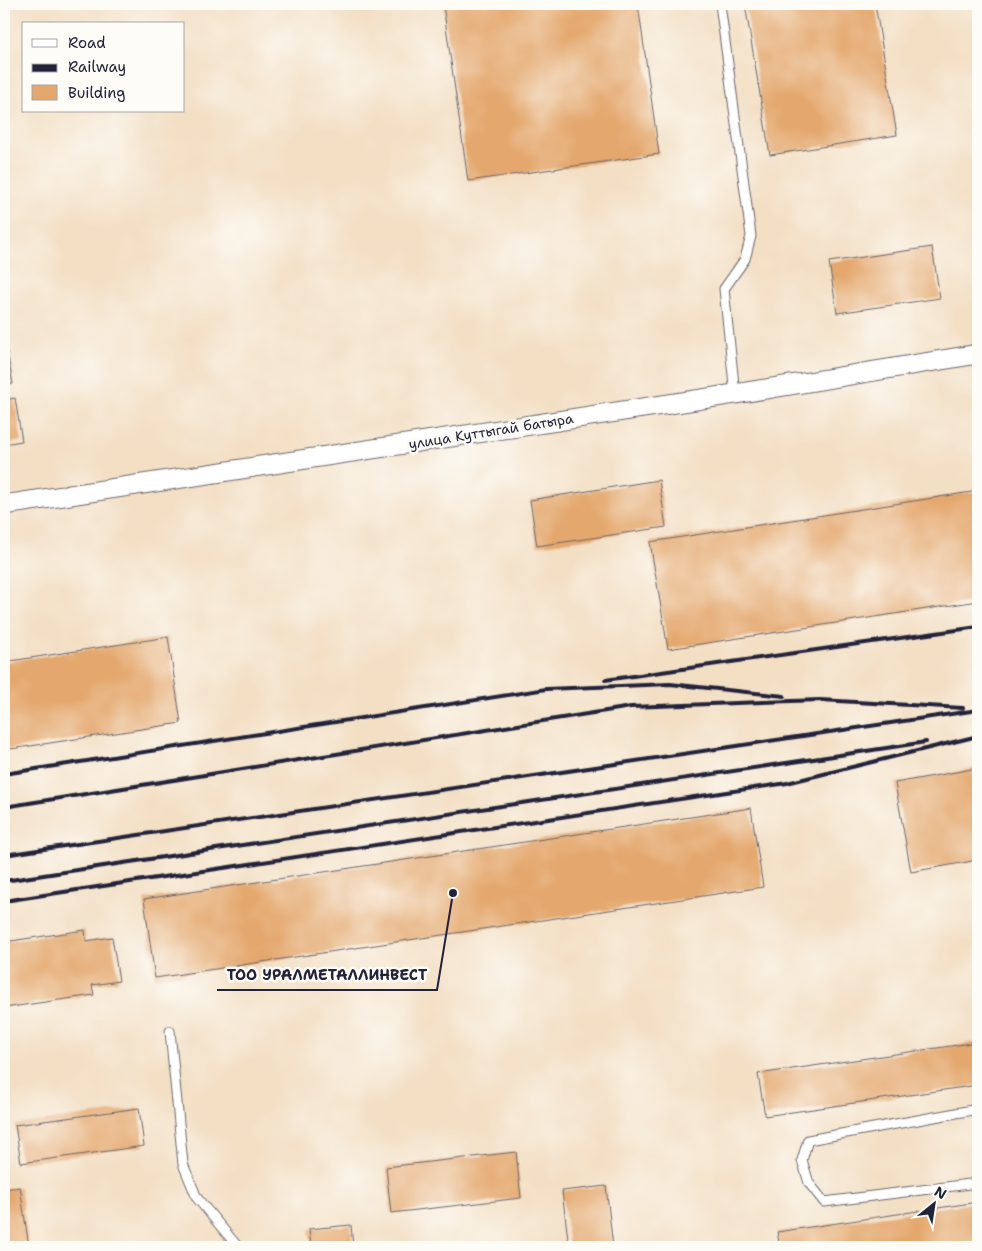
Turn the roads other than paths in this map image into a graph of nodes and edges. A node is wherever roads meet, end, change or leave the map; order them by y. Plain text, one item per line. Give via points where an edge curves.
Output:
1 (720, 4) edge
2 (978, 354) edge
3 (735, 394) junction
4 (4, 504) edge
5 (170, 1031) dead end
6 (978, 1109) edge
7 (978, 1182) edge
8 (238, 1247) edge

1 - 3 lane via 751,236 745,259 724,289
2 - 3 street, улица Куттыгай батыра
3 - 4 street, улица Куттыгай батыра
5 - 8 lane via 183,1164 197,1198
6 - 7 lane via 808,1140 802,1160 809,1183 824,1202

